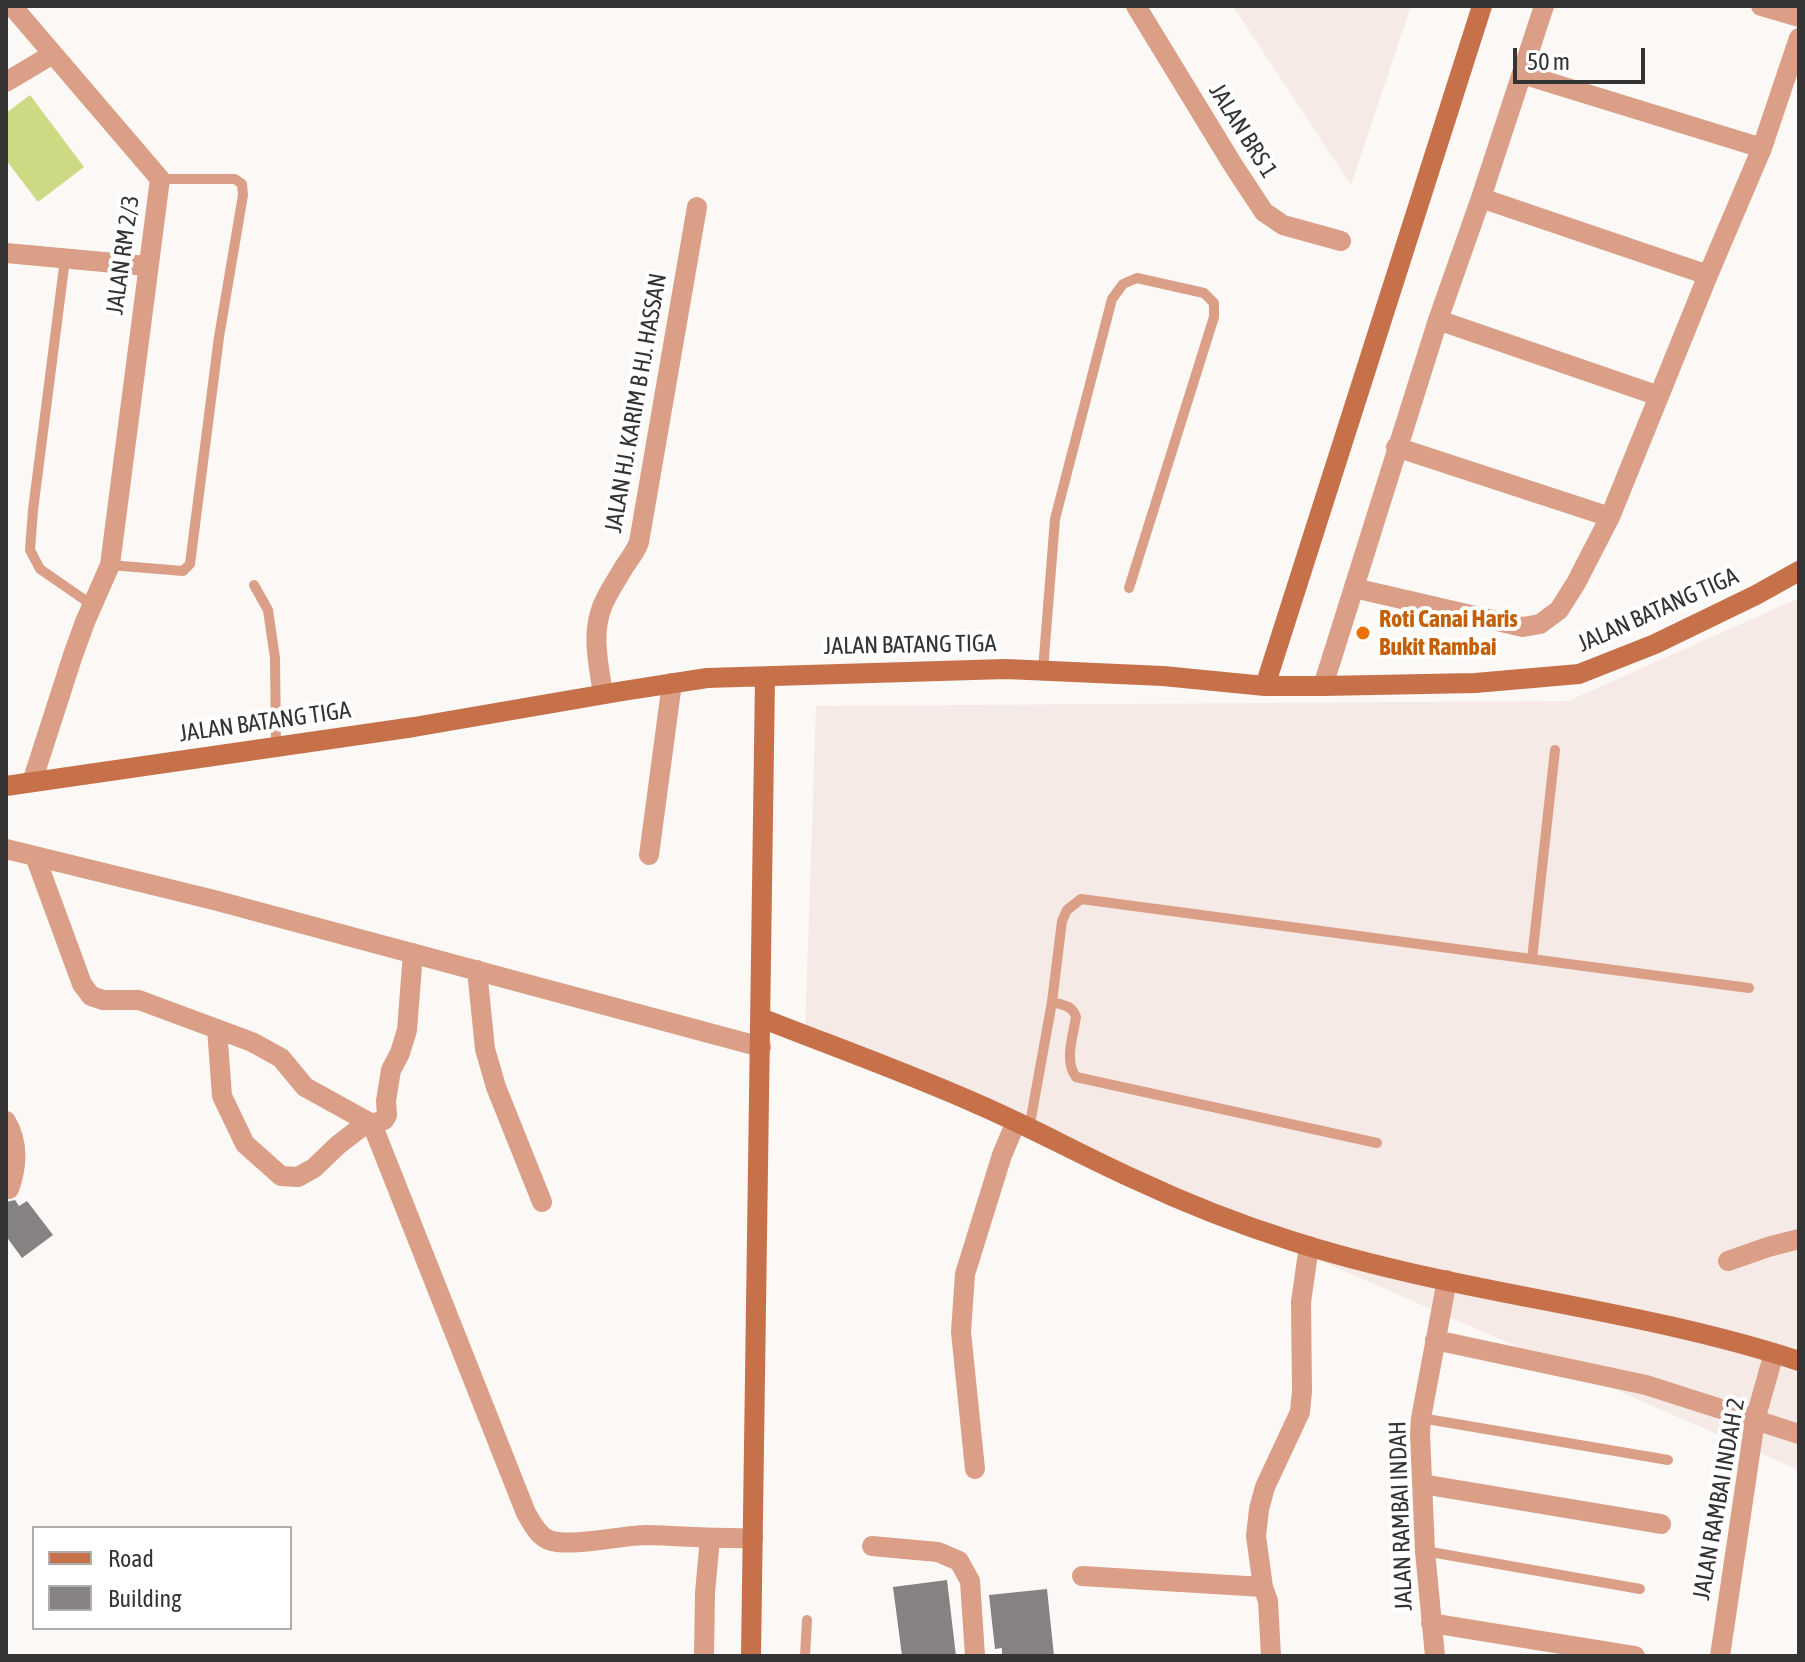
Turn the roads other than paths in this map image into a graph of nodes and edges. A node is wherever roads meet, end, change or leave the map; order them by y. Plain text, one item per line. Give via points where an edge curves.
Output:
1 (12, 6) edge
2 (1136, 6) edge
3 (1482, 6) edge
4 (1544, 6) edge
5 (1761, 6) edge
6 (1799, 17) edge
7 (1799, 38) edge
8 (53, 54) junction
9 (1522, 74) junction
10 (6, 82) edge
11 (1762, 148) junction
12 (160, 179) junction
13 (1481, 198) junction
14 (697, 207) dead end
15 (1341, 241) dead end
16 (6, 253) edge
17 (65, 259) junction
18 (147, 266) junction
19 (1708, 275) junction
20 (1438, 320) junction
21 (1659, 396) junction
22 (1396, 447) junction
23 (1610, 517) junction
24 (110, 565) junction
25 (1799, 571) edge
26 (254, 585) dead end
27 (1129, 588) dead end
28 (1354, 588) junction
29 (92, 605) junction
30 (1043, 670) junction
31 (765, 678) junction
32 (672, 683) junction
33 (1265, 686) junction
34 (1323, 686) junction
35 (603, 694) junction
36 (276, 747) junction
37 (1555, 750) dead end
38 (32, 782) junction
39 (6, 786) edge
40 (6, 849) edge
41 (649, 855) dead end
42 (35, 856) junction
43 (413, 953) junction
44 (1532, 959) junction
45 (477, 970) junction
46 (1749, 988) dead end
47 (1052, 1002) junction
48 (761, 1018) junction
49 (217, 1029) junction
50 (761, 1047) junction
51 (6, 1121) edge
52 (372, 1124) junction
53 (1022, 1126) junction
54 (1377, 1143) dead end
55 (9, 1189) dead end
56 (542, 1202) dead end
57 (1799, 1239) edge
58 (1309, 1246) junction
59 (1728, 1261) dead end
60 (1447, 1280) junction
61 (1435, 1340) junction
62 (1774, 1353) junction
63 (1799, 1361) edge
64 (1421, 1418) junction
65 (1755, 1420) junction
66 (1799, 1434) edge
67 (1668, 1460) dead end
68 (975, 1469) dead end
69 (1422, 1484) junction
70 (1661, 1524) dead end
71 (710, 1538) junction
72 (753, 1538) junction
73 (872, 1546) dead end
74 (1425, 1551) junction
75 (1082, 1576) dead end
76 (1263, 1587) junction
77 (1640, 1589) dead end
78 (807, 1620) dead end
79 (1431, 1623) junction
80 (704, 1656) edge
81 (751, 1656) edge
82 (805, 1656) edge
83 (975, 1656) edge
84 (1271, 1656) edge
85 (1435, 1656) edge
86 (1635, 1656) edge
87 (1720, 1656) edge

1 - 8 street, JALAN RM 2/3
2 - 15 street, JALAN BRS 1 via 1264,212 1283,225
3 - 33 street
4 - 9 street
5 - 6 street
7 - 11 street
8 - 10 street
8 - 12 street, JALAN RM 2/3
9 - 11 street
9 - 13 street
11 - 19 street
12 - 18 street, JALAN RM 2/3
12 - 24 lane via 235,179 242,184 243,195 190,564 183,571
13 - 19 street
13 - 20 street
14 - 35 street, JALAN HJ. KARIM B HJ. HASSAN via 639,542 602,607 597,628
16 - 17 street
17 - 18 street
17 - 29 lane via 30,550 40,569
18 - 24 street, JALAN RM 2/3
19 - 21 street
20 - 21 street
20 - 22 street
21 - 23 street
22 - 23 street
22 - 28 street
23 - 28 street via 1566,600 1540,624 1523,627
24 - 29 street, JALAN RM 2/3
25 - 34 street, JALAN BATANG TIGA via 1655,644 1579,674 1475,683
26 - 36 lane via 268,610 275,658
27 - 30 lane via 1214,317 1214,303 1204,293 1137,278 1123,284 1112,299 1055,519
28 - 34 street
29 - 38 street, JALAN RM 2/3
30 - 31 street, JALAN BATANG TIGA
30 - 33 street, JALAN BATANG TIGA
31 - 32 street, JALAN BATANG TIGA
31 - 48 street
32 - 35 street, JALAN BATANG TIGA
32 - 41 street
33 - 34 street, JALAN BATANG TIGA
35 - 36 street, JALAN BATANG TIGA
36 - 38 street, JALAN BATANG TIGA
37 - 44 lane
38 - 39 street, JALAN BATANG TIGA
40 - 42 street
42 - 43 street
42 - 49 street via 91,996 139,1000
43 - 45 street
43 - 52 street via 407,1030 391,1070 387,1115
44 - 46 lane
44 - 47 lane via 1081,899 1062,921
45 - 50 street
45 - 56 street via 485,1049
47 - 53 lane
47 - 54 lane via 1074,1010 1069,1062 1076,1077
48 - 50 street
48 - 53 street
49 - 52 street via 281,1058 305,1087
49 - 52 street via 222,1096 245,1144 281,1176 298,1177 314,1168 360,1128
50 - 72 street
51 - 55 street via 16,1153
52 - 71 street via 535,1528 545,1539 559,1543 645,1535
53 - 58 street via 1187,1202
53 - 68 street via 1002,1155 965,1274 961,1332
57 - 59 street
58 - 60 street
58 - 76 street via 1301,1302 1300,1412 1259,1509 1256,1536
60 - 61 street, JALAN RAMBAI INDAH
60 - 62 street
61 - 64 street, JALAN RAMBAI INDAH
61 - 65 street via 1646,1385
62 - 63 street
62 - 65 street, JALAN RAMBAI INDAH 2
64 - 67 lane
64 - 69 street, JALAN RAMBAI INDAH
65 - 66 street
65 - 87 street, JALAN RAMBAI INDAH 2
69 - 70 street
69 - 74 street, JALAN RAMBAI INDAH
71 - 72 street
71 - 80 street
72 - 81 street
73 - 83 street via 938,1552 959,1561 970,1581
74 - 77 lane
74 - 79 street, JALAN RAMBAI INDAH
75 - 76 street
76 - 84 street
78 - 82 lane
79 - 85 street, JALAN RAMBAI INDAH
79 - 86 street

